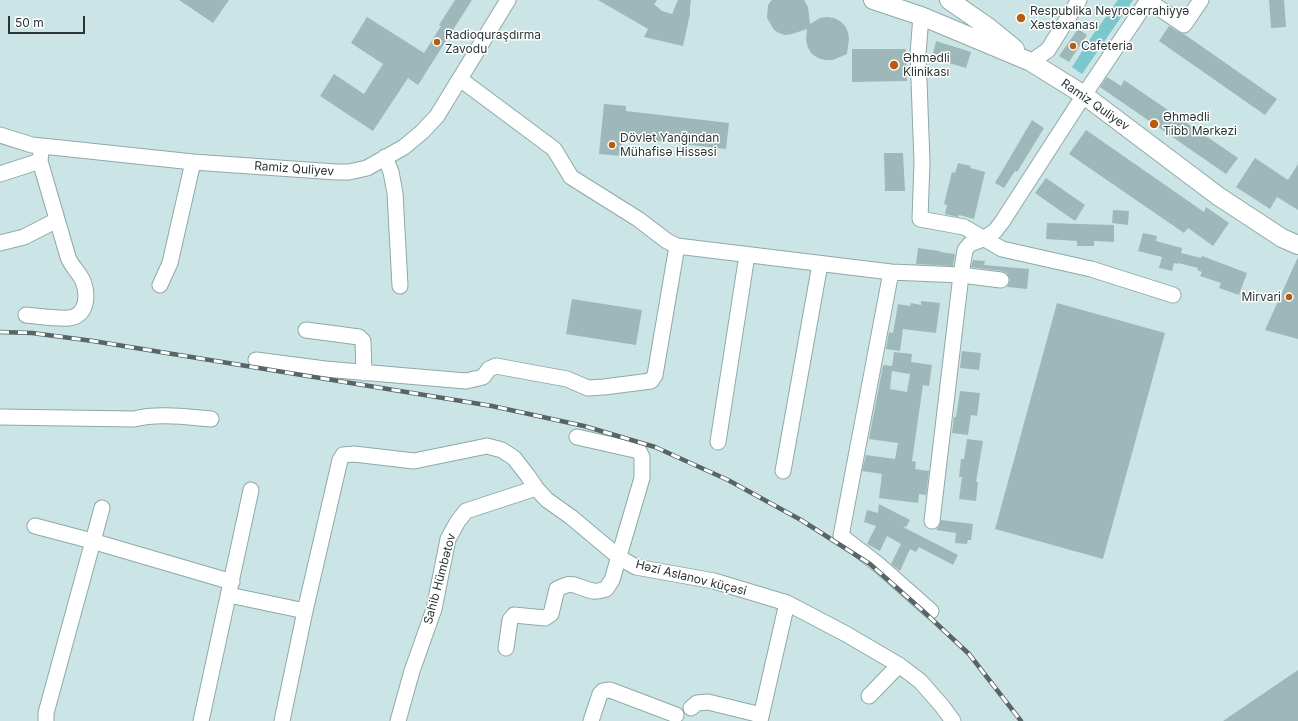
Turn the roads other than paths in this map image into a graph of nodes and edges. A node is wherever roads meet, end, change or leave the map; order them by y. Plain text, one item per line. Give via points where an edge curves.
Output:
1 (508, 0) edge
2 (873, 0) edge
3 (949, 0) edge
4 (1079, 0) edge
5 (1148, 0) edge
6 (1201, 0) edge
7 (918, 5) edge
8 (1031, 62) junction
9 (460, 79) junction
10 (1084, 95) junction
11 (0, 135) edge
12 (42, 146) junction
13 (385, 158) junction
14 (40, 161) junction
15 (193, 162) junction
16 (0, 174) edge
17 (57, 220) junction
18 (982, 239) junction
19 (0, 243) edge
20 (1298, 245) edge
21 (677, 246) junction
22 (747, 255) junction
23 (820, 264) junction
24 (891, 272) junction
25 (961, 275) junction
26 (1000, 280) dead end
27 (160, 286) dead end
28 (400, 286) dead end
29 (1173, 295) dead end
30 (26, 315) dead end
31 (306, 330) dead end
32 (256, 360) dead end
33 (364, 373) junction
34 (0, 418) edge
35 (211, 418) dead end
36 (577, 437) dead end
37 (718, 442) dead end
38 (783, 472) dead end
39 (536, 488) junction
40 (251, 490) dead end
41 (102, 508) dead end
42 (932, 521) dead end
43 (35, 526) dead end
44 (92, 541) junction
45 (620, 558) junction
46 (230, 588) junction
47 (786, 603) junction
48 (305, 611) junction
49 (931, 611) dead end
50 (506, 648) dead end
51 (899, 665) junction
52 (869, 696) dead end
53 (691, 708) dead end
54 (676, 714) dead end
55 (761, 718) edge
56 (46, 721) edge
57 (201, 721) edge
58 (282, 721) edge
59 (398, 721) edge
60 (591, 721) edge
61 (954, 721) edge

1 - 9 street, Ramiz Quliyev
2 - 7 main road via 891,6
3 - 8 main road
4 - 8 street via 1048,50
5 - 6 street via 1184,25
5 - 10 street
7 - 8 main road, Ramiz Quliyev
7 - 18 street via 922,162 920,220 964,227
8 - 10 main road, Ramiz Quliyev
9 - 13 street, Ramiz Quliyev via 437,116 422,132
9 - 21 street via 554,149 571,177
10 - 18 street via 1002,222 995,231
10 - 20 main road, Ramiz Quliyev via 1218,196 1282,238
11 - 12 street, Ramiz Quliyev
12 - 14 street
12 - 15 street, Ramiz Quliyev
13 - 15 street, Ramiz Quliyev via 367,168 350,172
13 - 28 street via 395,193
14 - 16 street
14 - 17 street
15 - 27 street via 170,263
17 - 19 street via 24,237
17 - 30 street via 70,264 82,279 86,291 84,309 70,318
18 - 25 street via 970,244 965,250
18 - 29 street via 1002,249 1091,269
21 - 22 street
21 - 33 street via 655,376 651,381 588,388 566,379 496,366 489,369 483,378 466,381
22 - 23 street
22 - 37 street
23 - 24 street
23 - 38 street
24 - 25 street
24 - 49 street via 841,536 879,565
25 - 26 street
25 - 42 street
31 - 33 street via 359,337 362,341
32 - 33 street
34 - 35 street
36 - 45 street via 639,450 642,457 642,478
39 - 45 street, Həzi Aslanov küçəsi via 547,500
39 - 48 street, Həzi Aslanov küçəsi via 514,458 502,450 487,446 414,461 343,455
39 - 59 street, Sahib Hümbətov via 466,511 458,520 448,539 434,609
40 - 46 street
41 - 44 street
43 - 44 street
44 - 46 street
44 - 56 street
45 - 47 street, Həzi Aslanov küçəsi via 636,567 714,581
45 - 50 street via 606,589 594,592 573,584 565,584 557,590 551,614 545,618 514,616 510,620
46 - 48 street
46 - 57 street
47 - 51 street, Həzi Aslanov küçəsi
47 - 55 street
48 - 58 street
51 - 52 street
51 - 61 street, Həzi Aslanov küçəsi via 920,681
53 - 55 street via 697,703 708,702
54 - 60 street via 610,690 603,690

